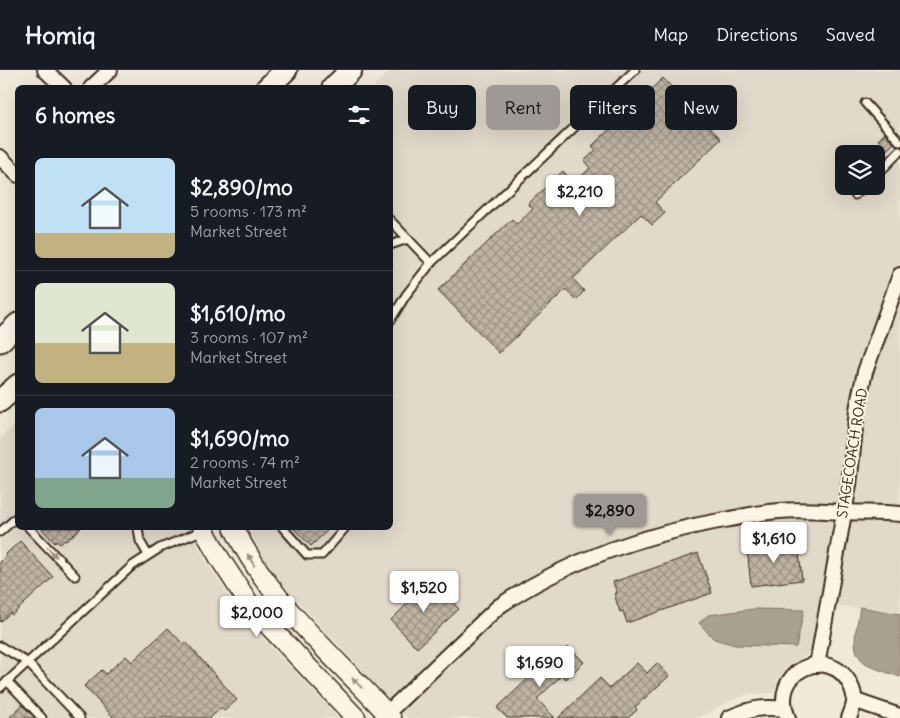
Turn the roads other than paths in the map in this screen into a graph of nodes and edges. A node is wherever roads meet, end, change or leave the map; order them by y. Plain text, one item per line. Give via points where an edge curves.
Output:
1 (45, 70) edge
2 (110, 70) edge
3 (286, 70) edge
4 (351, 70) edge
5 (635, 70) edge
6 (61, 85) edge
7 (94, 85) edge
8 (269, 85) edge
9 (335, 85) edge
10 (865, 103) dead end
11 (900, 142) edge
12 (900, 151) edge
13 (0, 157) edge
14 (885, 167) edge
15 (15, 172) edge
16 (393, 223) edge
17 (408, 239) junction
18 (393, 243) edge
19 (431, 263) junction
20 (900, 275) edge
21 (393, 317) edge
22 (15, 327) edge
23 (0, 341) edge
24 (15, 388) edge
25 (0, 401) edge
26 (843, 512) junction
27 (900, 514) edge
28 (15, 519) edge
29 (31, 530) edge
30 (138, 530) edge
31 (200, 530) edge
32 (205, 530) edge
33 (235, 530) edge
34 (285, 530) edge
35 (343, 530) edge
36 (0, 532) edge
37 (148, 555) junction
38 (75, 576) dead end
39 (0, 646) edge
40 (27, 662) junction
41 (817, 665) junction
42 (7, 681) junction
43 (0, 688) edge
44 (854, 703) junction
45 (786, 714) edge
46 (386, 716) edge
47 (900, 716) edge
48 (42, 718) edge
49 (80, 718) edge
50 (356, 718) edge
51 (729, 718) edge
52 (849, 718) edge

1 - 6 street
2 - 7 street
3 - 8 main road
4 - 9 main road
5 - 19 lane
10 - 11 lane
12 - 14 lane
13 - 15 street
16 - 17 lane
17 - 18 lane
17 - 19 lane
19 - 21 lane
20 - 26 street, STAGECOACH ROAD via 865,372
22 - 23 main road
24 - 25 main road
26 - 27 street
26 - 41 street, STAGECOACH ROAD
26 - 46 street via 778,511 707,523 636,542 553,575 498,607
28 - 36 lane
29 -> 38 lane
30 - 37 lane
31 - 37 lane
32 - 50 street via 220,560 252,608
46 -> 33 street via 274,593 256,569
34 - 35 lane via 307,555 322,555
37 - 40 lane
39 - 40 lane
40 - 42 lane
40 - 49 lane
41 - 44 street via 838,670 847,679 853,690
41 - 45 street via 805,668 787,683 783,697
42 - 43 lane
42 - 48 lane
44 - 47 street
44 - 52 street
45 - 51 street via 770,707 752,709

